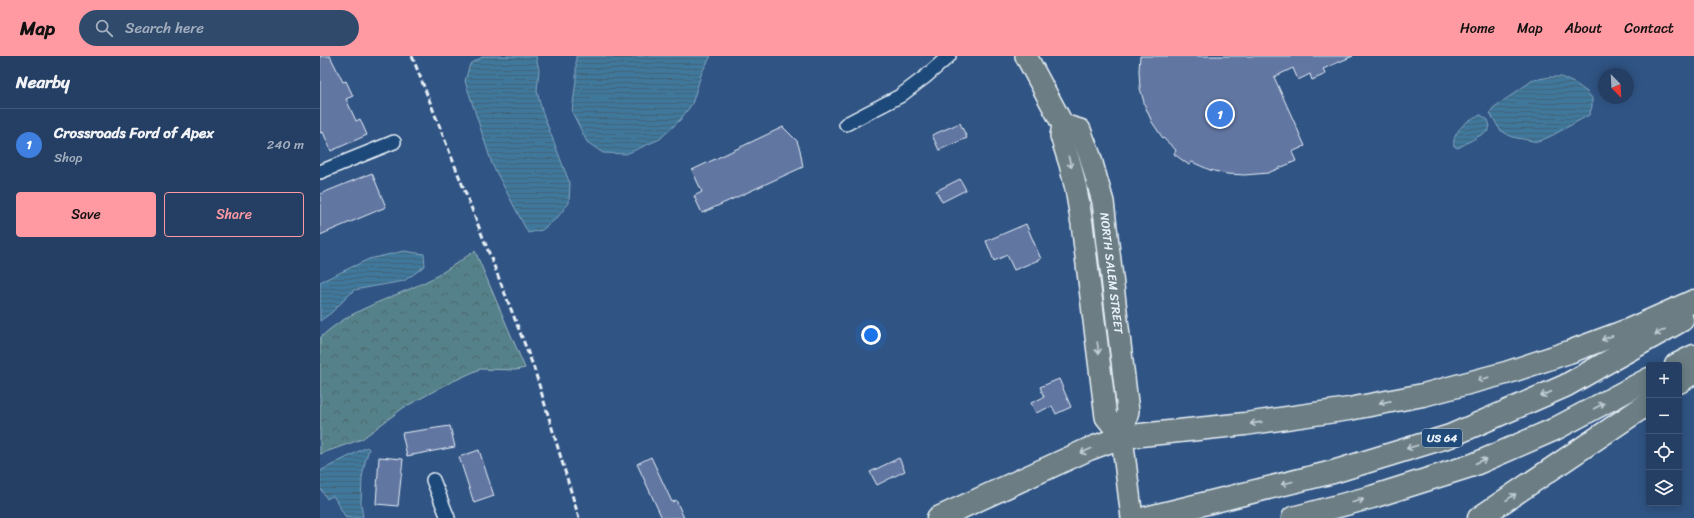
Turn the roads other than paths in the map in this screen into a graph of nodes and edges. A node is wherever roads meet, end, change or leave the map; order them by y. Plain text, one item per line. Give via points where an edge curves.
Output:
1 (949, 56) edge
2 (1026, 56) edge
3 (846, 124) dead end
4 (1063, 125) junction
5 (394, 142) dead end
6 (320, 172) edge
7 (1076, 189) junction
8 (1114, 289) junction
9 (1694, 300) edge
10 (1694, 313) edge
11 (1694, 356) edge
12 (1682, 362) edge
13 (1694, 372) edge
14 (1682, 380) edge
15 (1646, 381) edge
16 (1646, 405) edge
17 (1122, 437) junction
18 (433, 480) dead end
19 (448, 518) edge
20 (938, 518) edge
21 (1132, 518) edge
22 (1146, 518) edge
23 (1293, 518) edge
24 (1479, 518) edge

1 - 3 street via 900,96
2 - 4 main road, NORTH SALEM STREET
4 -> 7 main road, NORTH SALEM STREET via 1061,136
4 - 8 main road, NORTH SALEM STREET via 1080,130 1096,173 1106,222
5 - 6 street
7 - 8 main road via 1094,226 1102,281 1108,288
7 -> 17 main road, NORTH SALEM STREET via 1106,417
8 - 17 main road, NORTH SALEM STREET via 1128,411
9 -> 17 highway via 1631,329 1569,352 1506,373 1423,394 1349,409 1244,424
10 -> 22 highway, US 64 via 1565,386 1450,436 1333,472
11 - 12 highway
13 - 14 highway
23 -> 15 highway via 1372,497 1473,465 1553,430
24 -> 16 highway
17 -> 20 highway via 1089,449
17 - 21 main road, NORTH SALEM STREET
18 - 19 street

